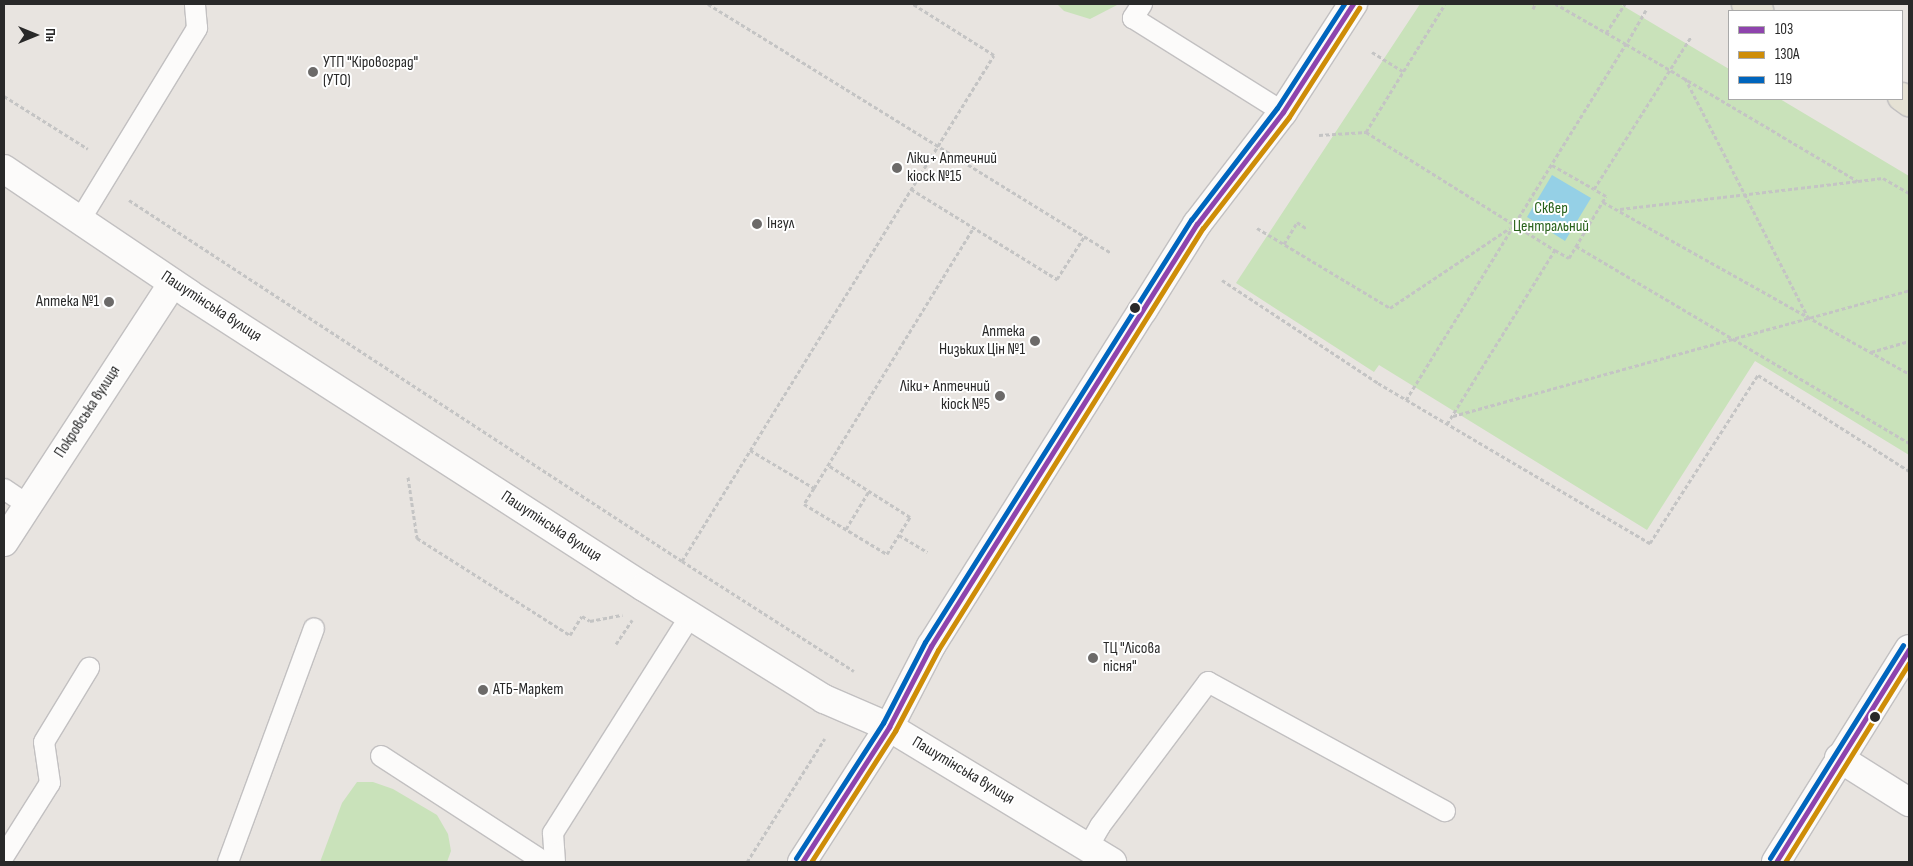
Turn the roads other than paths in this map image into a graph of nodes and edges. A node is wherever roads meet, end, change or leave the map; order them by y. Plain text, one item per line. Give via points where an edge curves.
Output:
1 (195, 4) edge
2 (1142, 4) edge
3 (1352, 4) edge
4 (1746, 4) edge
5 (1757, 10) edge
6 (1283, 112) junction
7 (4, 169) edge
8 (80, 220) junction
9 (173, 283) junction
10 (4, 489) edge
11 (28, 505) junction
12 (4, 542) edge
13 (690, 616) junction
14 (314, 628) dead end
15 (1909, 649) edge
16 (89, 668) dead end
17 (889, 727) junction
18 (381, 756) dead end
19 (1840, 758) junction
20 (1909, 802) edge
21 (1445, 810) dead end
22 (1088, 847) junction
23 (4, 856) edge
24 (228, 862) edge
25 (544, 862) edge
26 (555, 862) edge
27 (802, 862) edge
28 (1112, 862) edge
29 (1776, 862) edge

1 - 8 lane via 197,28
2 - 6 lane via 1133,18
3 - 6 street
4 - 5 main road
6 - 17 street via 1198,224 1142,310 931,646
7 - 8 street, Пашутінська вулиця
8 - 9 street, Пашутінська вулиця
9 - 11 street, Покровська вулиця
9 - 13 street, Пашутінська вулиця
10 - 11 lane
11 - 12 street, Покровська вулиця
13 - 17 street, Пашутінська вулиця via 838,707
13 - 26 lane via 554,833
14 - 24 lane
15 - 19 street
16 - 23 lane via 44,742 50,783
17 - 22 street, Пашутінська вулиця
17 - 27 street
18 - 25 lane
19 - 20 street
19 - 29 street
21 - 22 lane via 1208,682 1100,826
22 - 28 street, Пашутінська вулиця

